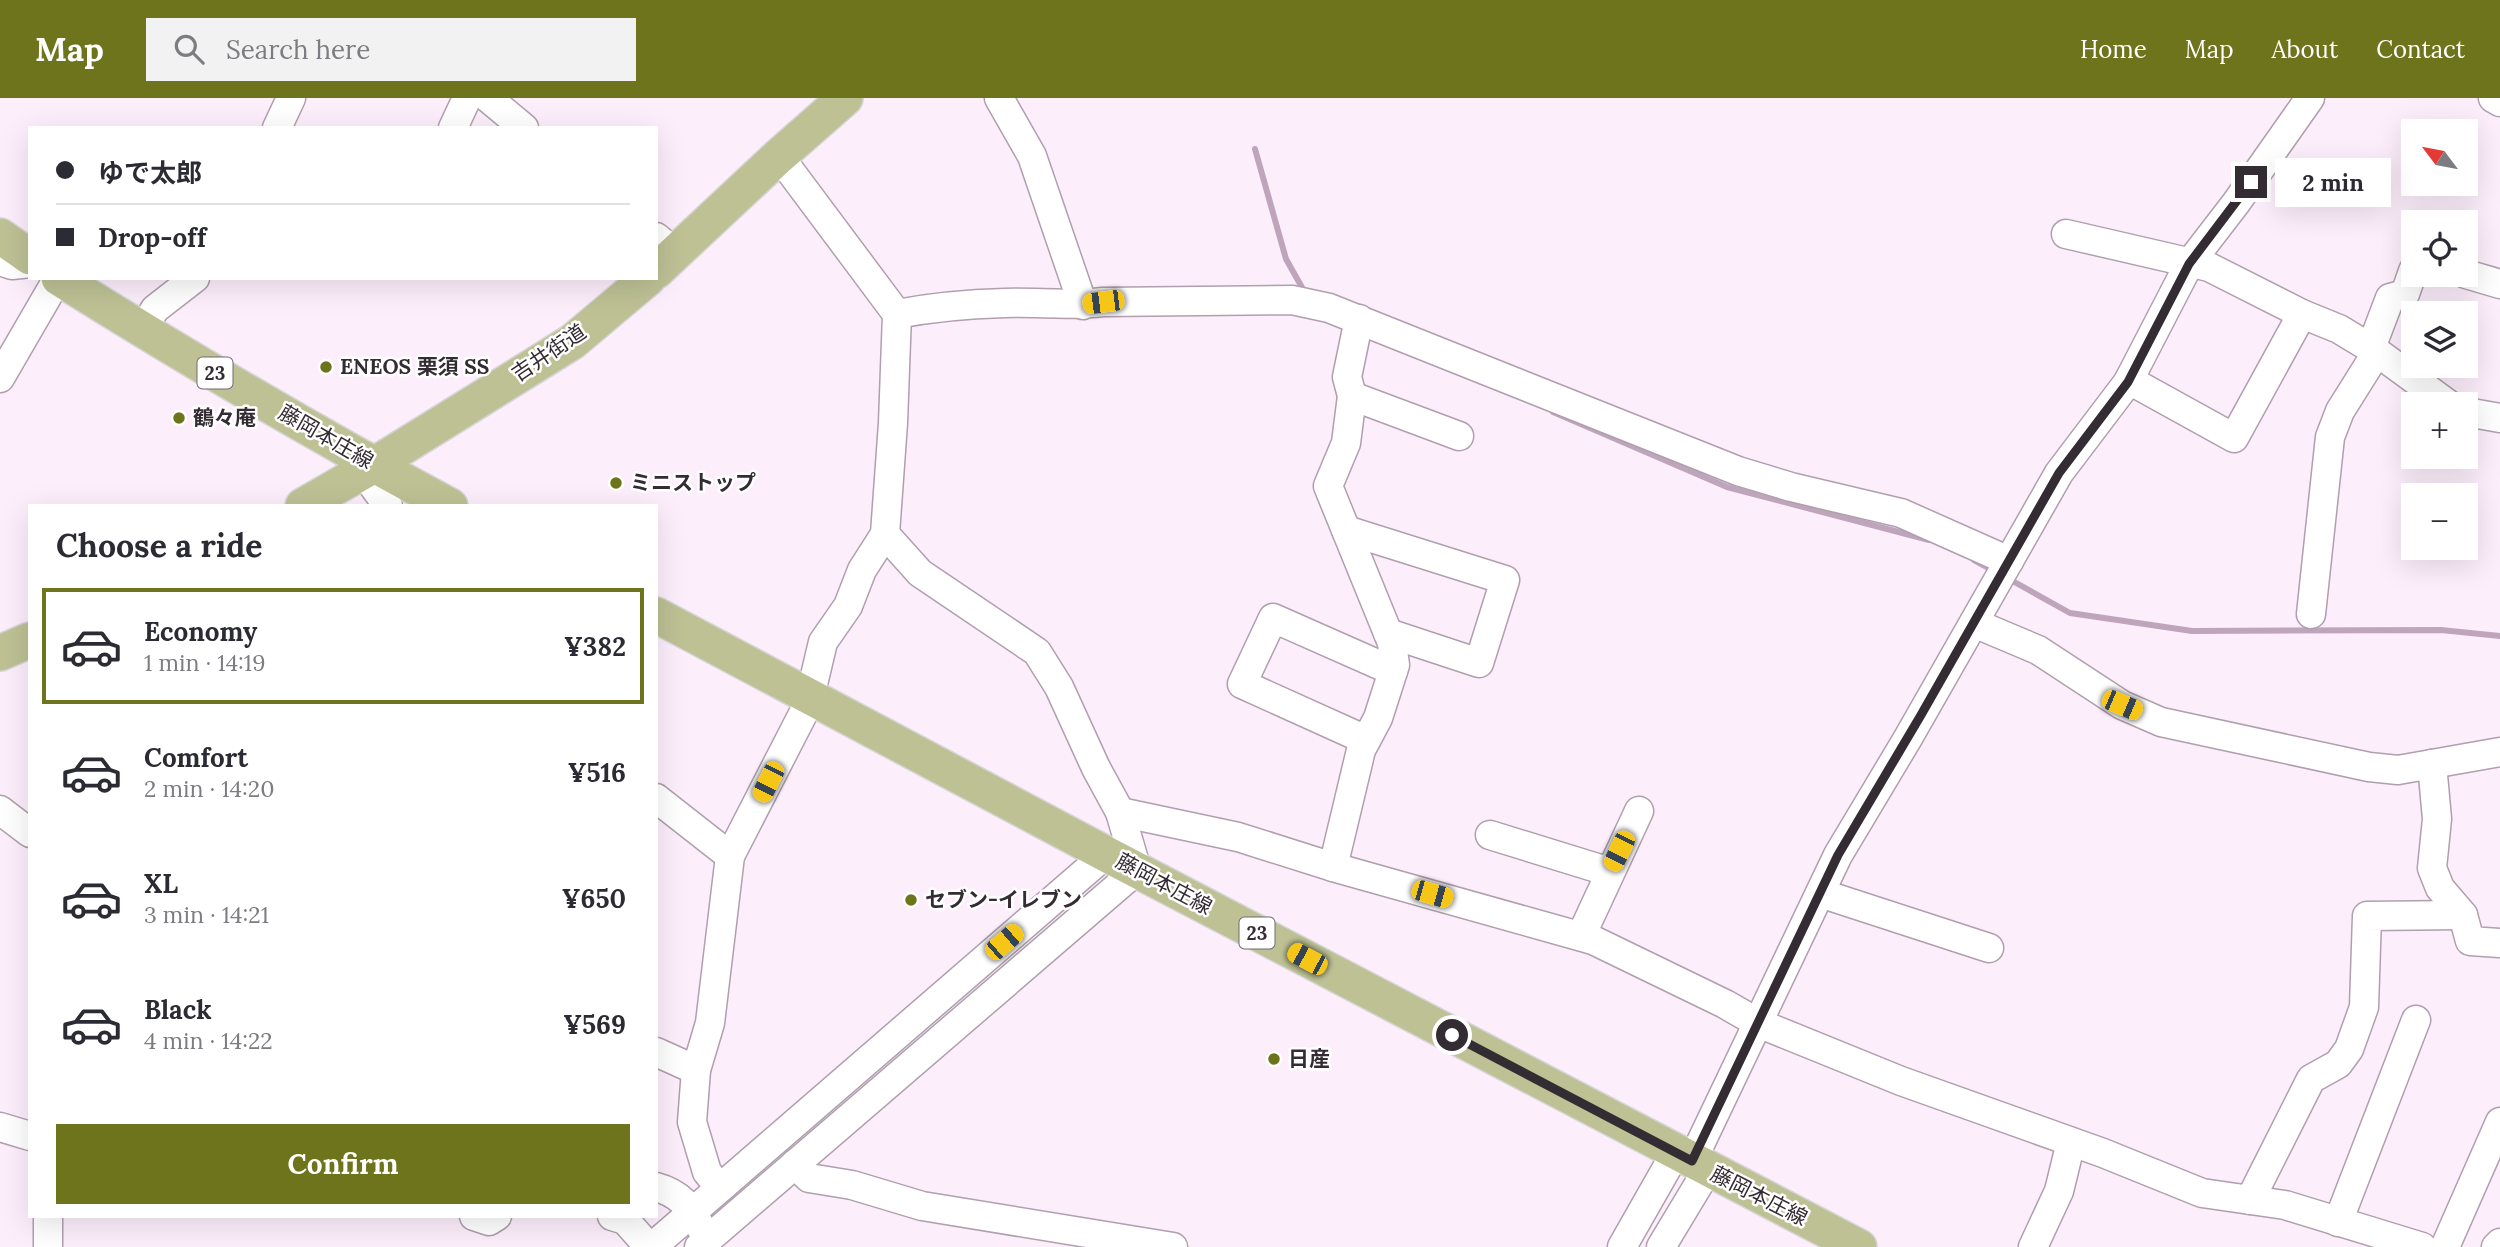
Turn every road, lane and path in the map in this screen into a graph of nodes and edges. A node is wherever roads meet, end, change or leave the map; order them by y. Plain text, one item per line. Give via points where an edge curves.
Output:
1 (290, 98) edge
2 (467, 98) edge
3 (488, 98) edge
4 (999, 98) edge
5 (2310, 98) edge
6 (2493, 98) edge
7 (840, 99) edge
8 (2500, 102) edge
9 (278, 126) edge
10 (454, 126) edge
11 (522, 126) edge
12 (779, 156) junction
13 (2066, 234) dead end
14 (0, 236) edge
15 (663, 254) edge
16 (28, 258) edge
17 (0, 261) edge
18 (28, 261) edge
19 (2189, 264) junction
20 (2478, 278) edge
21 (57, 280) edge
22 (61, 280) edge
23 (192, 280) edge
24 (646, 280) edge
25 (2500, 284) edge
26 (2407, 287) edge
27 (1083, 305) junction
28 (897, 314) junction
29 (2302, 314) junction
30 (1359, 319) junction
31 (142, 330) junction
32 (2374, 350) junction
33 (0, 378) edge
34 (2129, 380) junction
35 (2432, 392) edge
36 (1352, 396) junction
37 (2478, 414) edge
38 (2500, 418) edge
39 (1459, 436) dead end
40 (368, 468) junction
41 (306, 504) edge
42 (387, 504) edge
43 (446, 504) edge
44 (1346, 530) junction
45 (885, 534) junction
46 (2009, 561) junction
47 (2311, 614) dead end
48 (658, 616) edge
49 (1974, 623) junction
50 (1388, 633) junction
51 (28, 641) edge
52 (0, 653) edge
53 (1393, 671) junction
54 (810, 697) junction
55 (1366, 740) junction
56 (2500, 752) edge
57 (2432, 764) junction
58 (658, 800) edge
59 (0, 810) edge
60 (1639, 811) dead end
61 (1120, 812) junction
62 (28, 831) edge
63 (1490, 835) dead end
64 (1106, 854) junction
65 (730, 856) junction
66 (1333, 867) junction
67 (1137, 870) junction
68 (1610, 872) junction
69 (1820, 893) junction
70 (2463, 915) junction
71 (1581, 936) junction
72 (2500, 943) edge
73 (1989, 948) dead end
74 (2416, 1020) dead end
75 (1758, 1023) junction
76 (658, 1053) edge
77 (696, 1070) junction
78 (2500, 1122) edge
79 (0, 1127) edge
80 (28, 1135) edge
81 (2071, 1142) junction
82 (1692, 1161) junction
83 (795, 1164) junction
84 (658, 1188) edge
85 (720, 1188) junction
86 (2250, 1200) junction
87 (693, 1211) junction
88 (48, 1218) edge
89 (618, 1218) edge
90 (2338, 1222) junction
91 (2500, 1243) edge
92 (706, 1245) edge
93 (48, 1247) edge
94 (651, 1247) edge
95 (1173, 1247) edge
96 (1622, 1247) edge
97 (1661, 1247) edge
98 (1860, 1247) edge
99 (2033, 1247) edge
100 (2422, 1247) edge
101 (2445, 1247) edge
102 (2496, 1247) edge

1 - 9 street
2 - 10 street
3 - 11 street
4 - 27 street via 1032,156
5 - 19 street
6 - 8 street
7 - 12 main road
12 - 15 main road
12 - 28 street
13 - 19 street
14 - 16 main road
17 - 18 street via 12,265
19 - 29 street via 2209,267
19 - 34 street
20 - 25 street
21 - 33 street
22 - 31 main road, 藤岡本庄線 / 23
23 - 31 street via 155,309
24 - 40 main road, 吉井街道 via 572,342
26 - 32 street via 2405,294 2390,298
27 - 28 street via 935,306
27 - 30 street via 1292,300
28 - 45 street
29 - 32 street via 2339,328
29 - 34 street via 2234,438
30 - 36 street via 1347,377
30 - 46 street via 1738,471 1902,513
31 - 40 main road, 藤岡本庄線 / 23
32 - 35 street
32 - 47 street via 2330,437
34 - 46 street via 2059,473
36 - 39 street
36 - 44 street via 1346,443 1328,486
37 - 38 street
40 - 41 main road, 吉井街道
40 - 42 street
40 - 43 main road, 藤岡本庄線 / 23
44 - 50 street
44 - 50 street via 1505,580 1479,663
45 - 54 street via 862,570 848,606 823,642
45 - 61 street via 920,573 1037,652
46 - 49 street
48 - 54 main road, 藤岡本庄線 / 23
49 - 57 street via 2038,650 2122,705 2161,722 2370,767 2398,770
49 - 69 street
50 - 53 street
51 - 52 main road
53 - 55 street
53 - 55 street via 1273,618 1242,684
54 - 64 main road, 藤岡本庄線 / 23
54 - 65 street
55 - 66 street
56 - 57 street
57 - 70 street via 2437,819 2432,868 2440,888
58 - 65 street
59 - 62 street
60 - 68 street
61 - 66 street via 1238,837
61 - 67 street
63 - 68 street
64 - 67 main road, 藤岡本庄線 / 23
64 - 85 street
65 - 77 street via 709,1023
66 - 71 street
67 - 82 main road, 藤岡本庄線 / 23
67 - 83 street
68 - 71 street
69 - 73 street
69 - 75 street
70 - 72 street via 2470,941
70 - 86 street via 2367,916 2364,1007 2349,1049 2338,1064 2311,1079
71 - 75 street
74 - 90 street
75 - 81 street
75 - 82 street
76 - 77 street
77 - 85 street via 692,1122 707,1172
78 - 101 street
79 - 80 street
81 - 86 street via 2202,1193
81 - 99 street via 2059,1191
82 - 96 street
82 - 97 street
82 - 98 main road, 藤岡本庄線 / 23
83 - 92 street
83 - 95 street via 809,1178 852,1185 922,1206
84 - 87 street via 672,1191
85 - 87 street
86 - 90 street via 2285,1205
87 - 92 street
87 - 94 street
88 - 93 street
89 - 94 street
90 - 100 street
91 - 102 street

